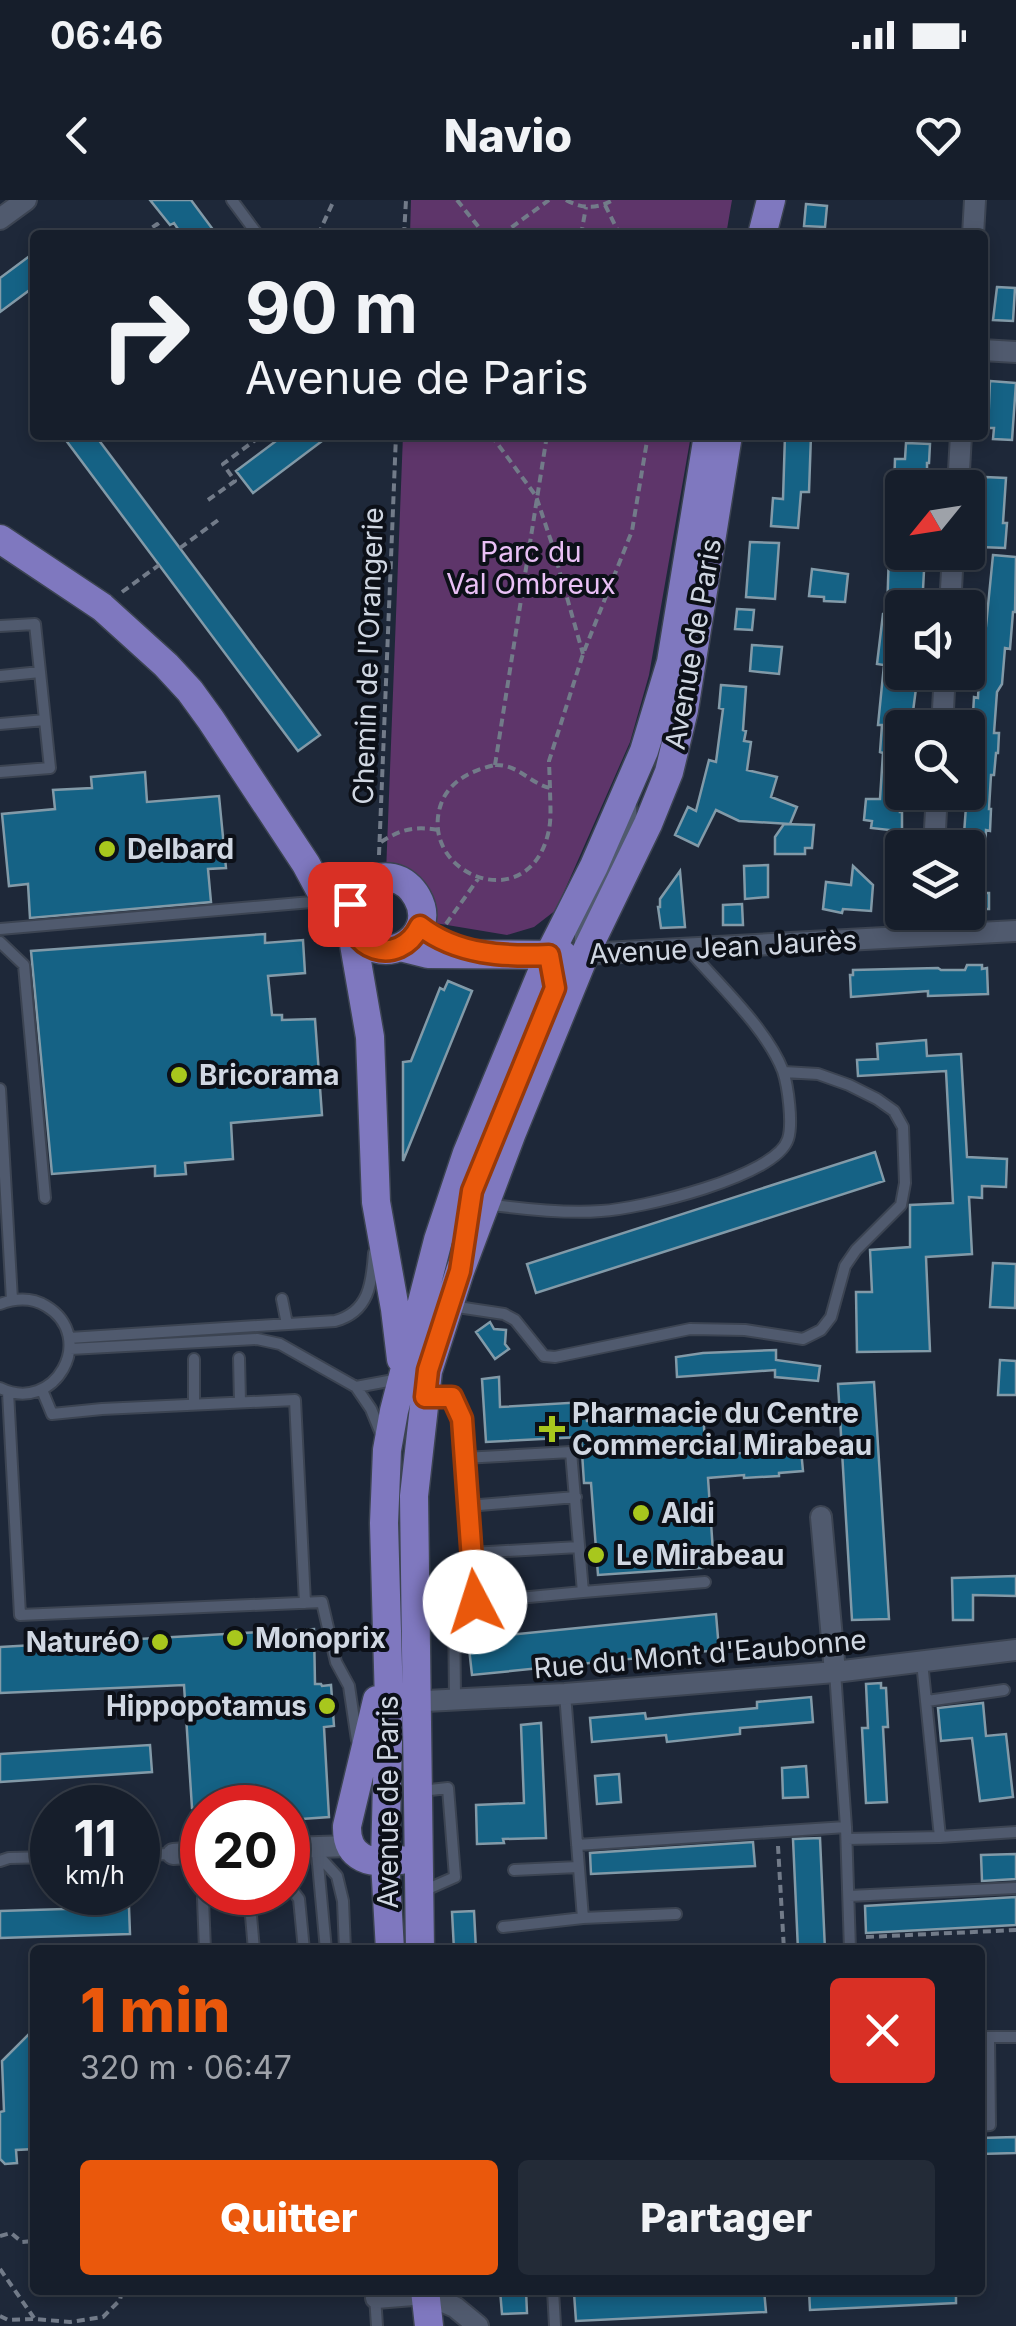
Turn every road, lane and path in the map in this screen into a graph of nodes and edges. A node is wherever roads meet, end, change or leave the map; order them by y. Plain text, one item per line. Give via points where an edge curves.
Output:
1 (26, 200) edge
2 (232, 200) edge
3 (334, 200) edge
4 (406, 200) edge
5 (457, 200) edge
6 (549, 200) edge
7 (566, 200) edge
8 (612, 200) edge
9 (751, 200) edge
10 (770, 200) edge
11 (976, 200) edge
12 (605, 205) junction
13 (586, 208) junction
14 (0, 219) edge
15 (168, 222) dead end
16 (161, 229) joint
17 (149, 230) edge
18 (254, 230) edge
19 (320, 230) edge
20 (404, 230) edge
21 (481, 230) edge
22 (507, 230) edge
23 (582, 230) edge
24 (618, 230) edge
25 (744, 230) edge
26 (763, 230) edge
27 (974, 230) edge
28 (988, 350) edge
29 (1016, 352) edge
30 (255, 440) edge
31 (396, 440) edge
32 (495, 440) edge
33 (546, 440) edge
34 (647, 440) edge
35 (707, 440) edge
36 (727, 440) edge
37 (961, 440) edge
38 (250, 444) junction
39 (255, 452) dead end
40 (959, 470) edge
41 (536, 496) junction
42 (208, 500) dead end
43 (222, 518) dead end
44 (0, 539) edge
45 (180, 548) dead end
46 (0, 558) edge
47 (159, 565) dead end
48 (102, 607) junction
49 (0, 626) edge
50 (136, 639) junction
51 (583, 654) junction
52 (40, 672) junction
53 (0, 676) edge
54 (45, 720) junction
55 (0, 724) edge
56 (495, 766) junction
57 (0, 772) edge
58 (550, 788) junction
59 (625, 798) junction
60 (438, 830) junction
61 (380, 843) junction
62 (306, 864) junction
63 (478, 879) junction
64 (371, 884) junction
65 (343, 915) junction
66 (0, 929) edge
67 (928, 930) edge
68 (428, 932) junction
69 (1016, 932) edge
70 (928, 936) junction
71 (0, 942) edge
72 (400, 947) junction
73 (689, 950) junction
74 (480, 953) junction
75 (584, 954) junction
76 (549, 955) junction
77 (784, 1072) junction
78 (0, 1089) edge
79 (1, 1115) edge
80 (45, 1198) dead end
81 (376, 1202) junction
82 (485, 1204) junction
83 (460, 1271) junction
84 (282, 1299) dead end
85 (6, 1302) edge
86 (448, 1305) junction
87 (287, 1324) junction
88 (69, 1344) junction
89 (240, 1358) dead end
90 (194, 1359) dead end
91 (419, 1382) junction
92 (356, 1387) junction
93 (4, 1390) edge
94 (42, 1390) junction
95 (240, 1402) junction
96 (194, 1405) junction
97 (387, 1450) junction
98 (463, 1458) junction
99 (576, 1496) junction
100 (467, 1506) junction
101 (821, 1516) dead end
102 (579, 1547) junction
103 (471, 1553) junction
104 (704, 1582) dead end
105 (584, 1592) junction
106 (305, 1602) junction
107 (475, 1602) junction
108 (1016, 1650) edge
109 (388, 1660) junction
110 (922, 1662) junction
111 (835, 1672) junction
112 (1004, 1690) dead end
113 (565, 1694) junction
114 (454, 1700) junction
115 (418, 1701) junction
116 (926, 1701) junction
117 (389, 1702) junction
118 (362, 1768) junction
119 (419, 1791) junction
120 (846, 1827) junction
121 (777, 1831) junction
122 (1016, 1832) edge
123 (940, 1838) junction
124 (846, 1840) junction
125 (576, 1844) junction
126 (310, 1850) edge
127 (317, 1850) junction
128 (160, 1854) edge
129 (173, 1854) joint
130 (180, 1854) edge
131 (419, 1854) junction
132 (367, 1856) junction
133 (30, 1858) edge
134 (0, 1861) edge
135 (578, 1867) junction
136 (514, 1870) dead end
137 (1016, 1888) edge
138 (420, 1892) junction
139 (849, 1896) junction
140 (676, 1914) dead end
141 (203, 1915) edge
142 (251, 1915) edge
143 (301, 1915) edge
144 (583, 1918) junction
145 (503, 1927) dead end
146 (1016, 1930) edge
147 (850, 1944) edge
148 (204, 1945) edge
149 (254, 1945) edge
150 (304, 1945) edge
151 (326, 1945) edge
152 (345, 1945) edge
153 (390, 1945) edge
154 (420, 1945) edge
155 (784, 1945) edge
156 (1016, 2036) edge
157 (985, 2037) edge
158 (985, 2052) edge
159 (985, 2126) edge
160 (0, 2236) edge
161 (30, 2241) edge
162 (0, 2269) edge
163 (121, 2295) edge
164 (375, 2295) edge
165 (426, 2295) edge
166 (432, 2295) edge
167 (553, 2295) edge
168 (0, 2316) edge
169 (35, 2319) junction
170 (70, 2324) edge
171 (377, 2326) edge
172 (429, 2326) edge
173 (478, 2326) edge
174 (556, 2326) edge

1 - 14 street
2 - 18 lane
3 - 19 path
4 - 20 path
5 - 21 path
6 - 22 path
7 - 13 path
8 - 12 path
9 - 25 main road
10 - 26 main road
11 - 27 street
12 - 13 path
12 - 24 path
13 - 23 path
15 - 16 path
16 - 17 path via 157,224
28 - 29 street
30 - 38 path
31 - 61 path, Chemin de l'Orangerie
32 - 41 path
33 - 41 path
34 - 51 path via 632,531
35 - 59 main road, Avenue de Paris via 671,662
36 - 75 main road, Avenue de Paris via 669,772
37 - 40 street
38 - 39 path
38 - 42 path via 223,464 235,481
41 - 51 path
41 - 56 path
43 - 45 path
44 - 48 main road
46 - 50 main road via 90,619
47 - 48 path
48 - 50 main road
49 - 52 lane via 35,624
50 - 62 main road via 190,691
51 - 58 path via 549,761
52 - 53 lane
52 - 54 lane
54 - 55 lane
54 - 57 lane via 50,768
56 - 58 path via 512,766
56 - 60 path via 455,782 439,809
58 - 63 path via 548,834 530,868 509,880
59 - 75 street, Avenue de Paris via 628,831 589,914
59 - 76 main road, Avenue de Paris
60 - 61 path via 408,828
60 - 63 path via 452,860
61 - 64 path, Chemin de l'Orangerie
62 - 64 main road via 334,882
62 - 65 main road
63 - 68 path
64 - 65 main road
64 - 68 main road via 402,881 416,894
65 - 66 lane
65 - 72 main road via 375,949
65 - 81 main road via 370,1037
67 - 70 street
68 - 72 main road
68 - 74 main road
69 - 70 street, Avenue Jean Jaurès
70 - 73 street, Avenue Jean Jaurès
71 - 80 lane via 24,965
72 - 74 main road, Avenue Jean Jaurès
73 - 75 street, Avenue Jean Jaurès
73 - 77 lane via 757,1027
74 - 76 main road, Avenue Jean Jaurès
75 - 76 main road, Avenue Jean Jaurès
75 - 82 main road, Avenue de Paris
76 - 83 main road via 555,988 472,1191
76 - 91 main road, Avenue de Paris via 438,1240
77 - 82 lane via 788,1142 745,1174 635,1208
77 - 86 lane via 818,1074 849,1086 894,1110 903,1127 901,1205 845,1266 821,1330 802,1339 690,1329 555,1357 544,1356 504,1314
78 - 79 lane
79 - 85 lane
81 - 87 lane via 372,1280 364,1302 347,1318
81 - 91 main road via 395,1310
82 - 83 main road, Avenue de Paris
83 - 86 main road, Avenue de Paris
84 - 87 lane
85 - 88 lane via 26,1299 54,1311
86 - 91 main road, Avenue de Paris
87 - 88 lane
88 - 92 lane via 257,1340 280,1344
88 - 94 lane via 61,1373
89 - 95 lane
90 - 96 lane
91 - 92 lane
91 - 97 main road, Avenue de Paris
91 - 98 lane via 452,1397 462,1419
91 - 115 main road, Avenue de Paris
92 - 97 lane
93 - 94 lane
93 - 106 lane via 20,1615
94 - 96 lane via 52,1414
95 - 96 lane
95 - 106 lane via 294,1400
97 - 109 main road, Avenue de Paris
98 - 99 lane via 571,1452
98 - 100 lane
99 - 100 lane
99 - 102 lane
100 - 103 lane
101 - 111 street
102 - 103 lane
102 - 105 lane
103 - 107 lane
104 - 105 lane
105 - 107 lane
106 - 118 lane via 322,1602 336,1662 349,1686
107 - 114 lane via 454,1604
108 - 110 street, Rue du Mont d'Eaubonne
109 - 117 main road, Avenue de Paris
109 - 118 main road
110 - 111 street, Rue du Mont d'Eaubonne
110 - 116 lane
111 - 113 street, Rue du Mont d'Eaubonne
111 - 120 lane
112 - 116 lane
113 - 114 street, Rue du Mont d'Eaubonne
113 - 125 lane
114 - 115 street, Rue du Mont d'Eaubonne
115 - 117 street, Rue du Mont d'Eaubonne
115 - 119 main road, Avenue de Paris
116 - 123 lane
117 - 132 main road, Avenue de Paris
118 - 132 main road via 348,1826
119 - 131 main road, Avenue de Paris
119 - 138 lane via 448,1788 455,1877
120 - 121 lane
120 - 124 lane
121 - 125 lane
121 - 155 path
122 - 123 lane
123 - 124 lane
124 - 139 lane
125 - 135 lane
126 - 127 street
127 - 132 street
127 - 151 lane
127 - 152 lane via 337,1876
128 - 129 lane
129 - 130 street
131 - 132 main road
131 - 138 main road, Avenue de Paris
132 - 153 main road, Avenue de Paris via 386,1900
133 - 134 lane
135 - 136 lane
135 - 144 lane
137 - 139 lane
138 - 154 main road, Avenue de Paris
139 - 147 lane
140 - 144 lane
141 - 148 lane
142 - 149 lane
143 - 150 lane
144 - 145 lane
146 - 147 path
156 - 157 lane
158 - 159 lane
160 - 161 path
162 - 169 path
163 - 170 path via 103,2317
164 - 171 lane
165 - 172 main road
166 - 173 street
167 - 174 lane
168 - 169 path
169 - 170 path

